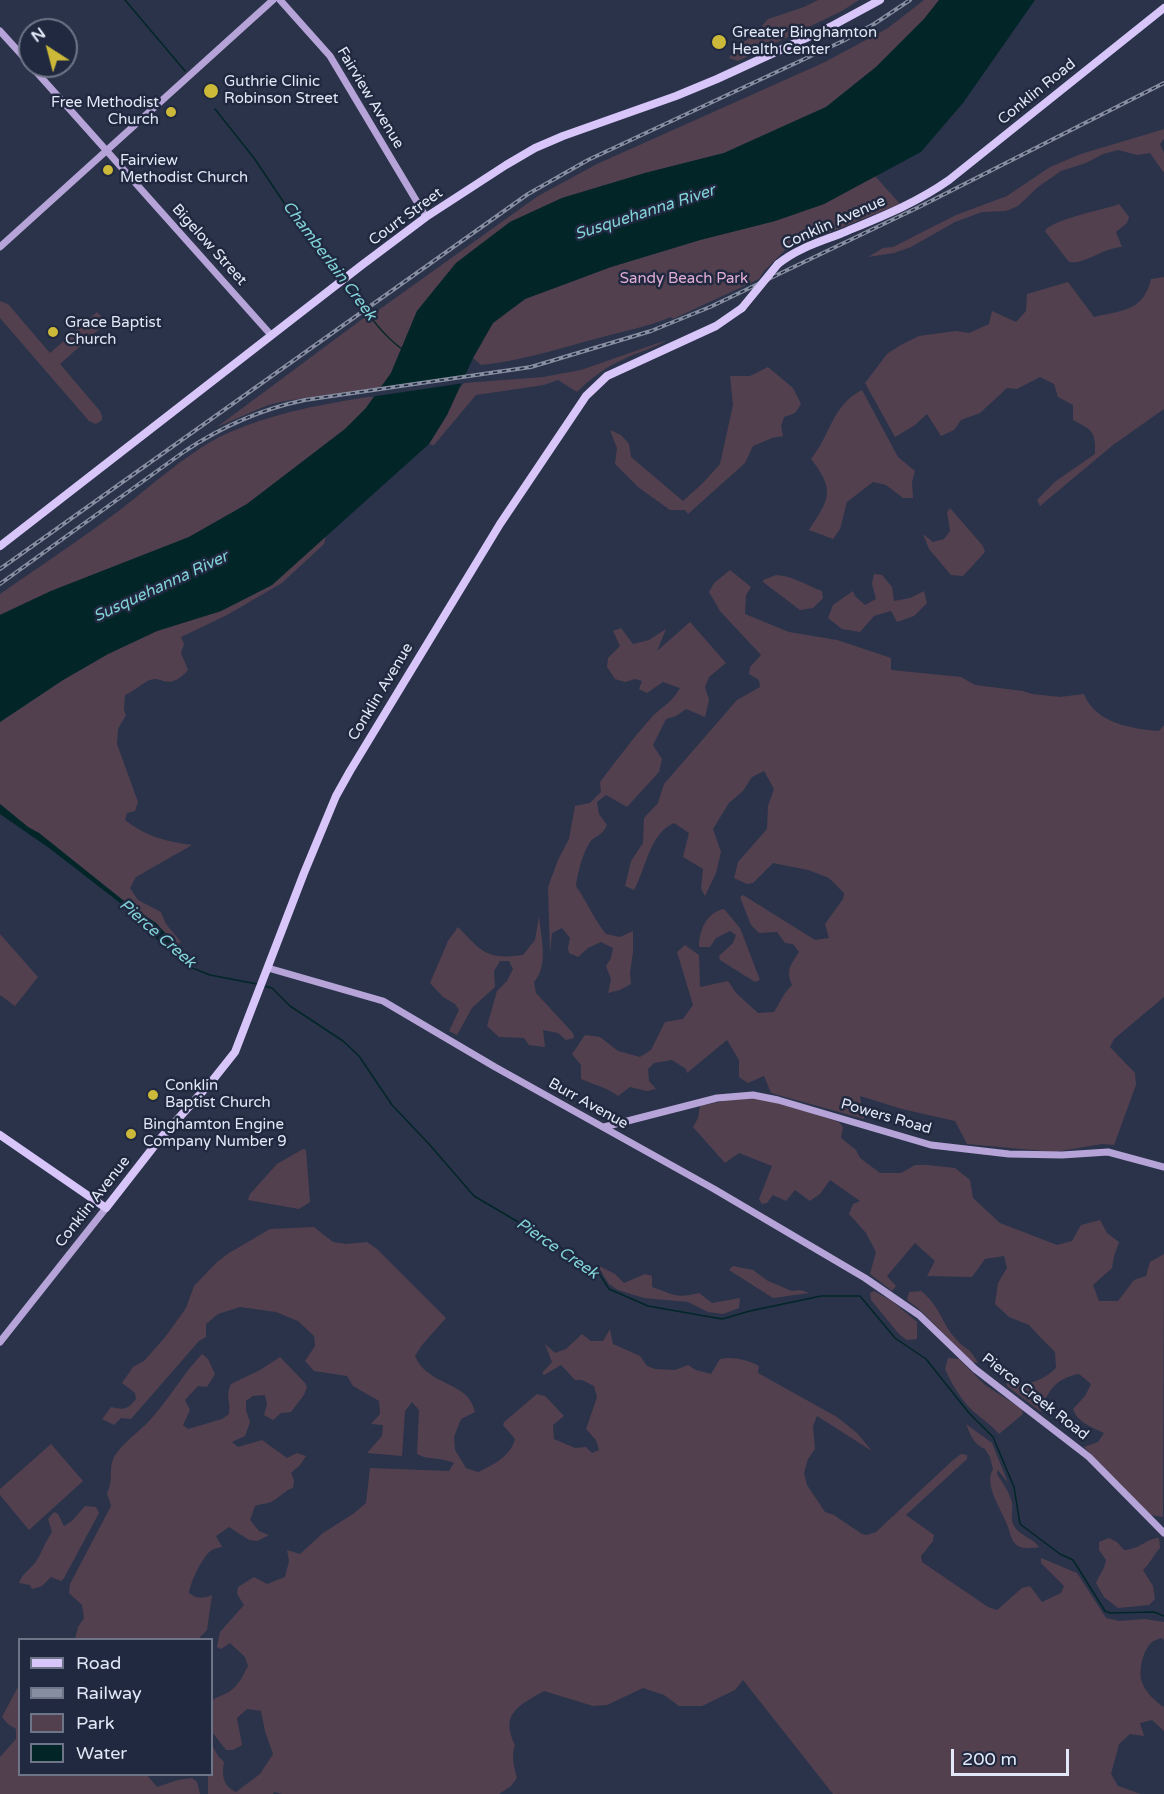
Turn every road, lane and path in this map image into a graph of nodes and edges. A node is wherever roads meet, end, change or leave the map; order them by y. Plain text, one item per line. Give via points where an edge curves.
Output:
1 (273, 0) edge
2 (280, 0) edge
3 (880, 0) edge
4 (1164, 8) edge
5 (0, 31) edge
6 (18, 51) edge
7 (42, 78) edge
8 (107, 152) junction
9 (926, 195) joint
10 (426, 218) junction
11 (0, 248) edge
12 (271, 335) junction
13 (0, 546) edge
14 (268, 968) junction
15 (604, 1127) junction
16 (0, 1135) edge
17 (1164, 1167) edge
18 (106, 1208) junction
19 (883, 1290) joint
20 (0, 1342) edge
21 (1164, 1533) edge

1 - 8 street
2 - 10 street, Fairview Avenue via 330,56
3 - 10 main road, Court Street via 703,86 535,148
4 - 9 main road, Conklin Road
5 - 6 street, Bigelow Street
7 - 8 street, Bigelow Street
8 - 11 street
8 - 12 street, Bigelow Street
9 - 14 main road, Conklin Avenue, bridge via 792,253 742,308 716,326 607,376 586,396 500,524 353,765 326,819
10 - 12 main road, Court Street
12 - 13 main road, Court Street
14 - 15 street, Burr Avenue via 383,1001
14 - 18 main road, Conklin Avenue via 231,1059 159,1140
15 - 17 street, Powers Road via 706,1100 753,1095 931,1145 1009,1154 1108,1152
15 - 19 street, Burr Avenue
16 - 18 main road
18 - 20 street, Conklin Avenue
19 - 21 street, Pierce Creek Road via 919,1315 975,1369 1089,1457

